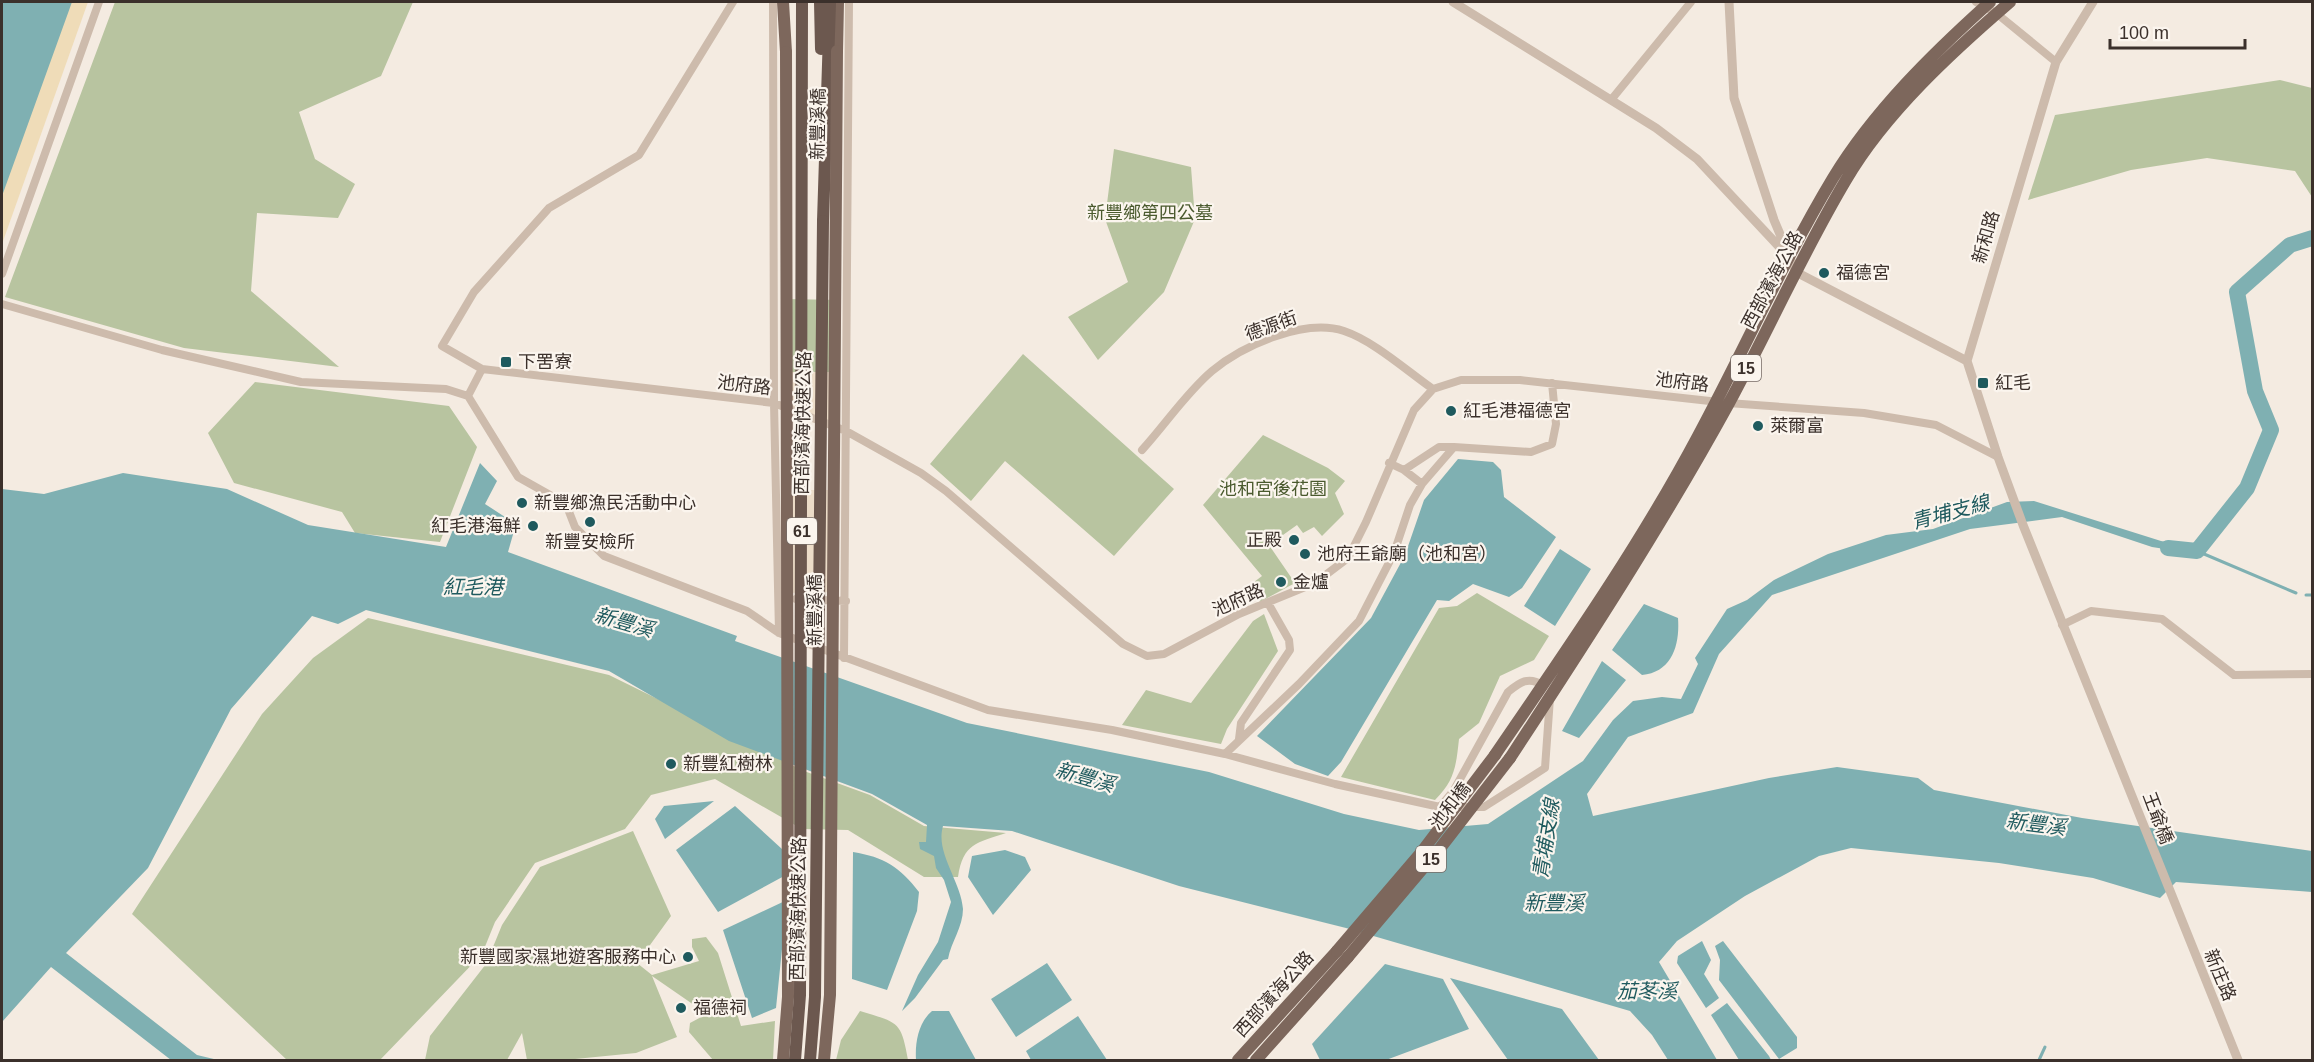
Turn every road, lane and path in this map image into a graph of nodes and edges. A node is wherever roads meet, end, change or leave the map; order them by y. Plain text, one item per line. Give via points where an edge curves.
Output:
1 (99, 2) edge
2 (733, 2) edge
3 (773, 2) edge
4 (783, 2) edge
5 (802, 2) edge
6 (820, 2) edge
7 (830, 2) edge
8 (838, 2) edge
9 (849, 2) edge
10 (1453, 2) edge
11 (1691, 2) edge
12 (1729, 2) edge
13 (2010, 2) edge
14 (2092, 2) edge
15 (1983, 3) edge
16 (1996, 13) junction
17 (2056, 62) junction
18 (1611, 100) junction
19 (823, 221) junction
20 (1789, 257) junction
21 (1796, 272) junction
22 (2, 274) edge
23 (2, 304) edge
24 (1967, 361) junction
25 (482, 369) junction
26 (1552, 383) junction
27 (1433, 389) junction
28 (468, 396) junction
29 (1722, 402) junction
30 (774, 403) junction
31 (846, 431) junction
32 (1454, 447) junction
33 (1142, 450) dead end
34 (1998, 457) junction
35 (1389, 463) junction
36 (1404, 470) junction
37 (1422, 484) junction
38 (779, 599) junction
39 (846, 601) junction
40 (1268, 603) junction
41 (2062, 625) junction
42 (779, 633) junction
43 (844, 658) junction
44 (2313, 674) edge
45 (1543, 685) junction
46 (1551, 697) junction
47 (1239, 739) junction
48 (1226, 754) junction
49 (1495, 755) joint
50 (1510, 758) joint
51 (1454, 790) junction
52 (1440, 807) junction
53 (1467, 807) junction
54 (2172, 901) joint
55 (1343, 954) junction
56 (783, 1060) edge
57 (795, 1060) edge
58 (810, 1060) edge
59 (824, 1060) edge
60 (1238, 1060) edge
61 (1256, 1060) edge
62 (2238, 1060) edge

1 - 22 street
2 - 25 street via 639,155 549,208 474,292 442,346
3 - 30 street
4 - 56 main road, 新豐溪橋 / 61, bridge via 788,997
5 - 57 highway, 西部濱海快速公路 / 61, bridge via 800,995
6 - 19 highway, 西部濱海快速公路 / 61
7 - 19 highway
8 - 59 main road, 新豐溪橋 / 61, bridge via 831,960
9 - 31 street
10 - 18 street
11 - 18 street
12 - 20 street via 1734,98
13 - 16 main road, 西部濱海公路 / 15
14 - 17 street, 新和路
15 - 16 street
15 - 20 main road, 西部濱海公路 / 15 via 1882,111 1834,177
16 - 17 street
16 - 21 main road, 西部濱海公路 / 15 via 1931,75 1884,128 1846,178
17 - 24 street, 新和路
18 - 20 street via 1696,159
19 - 58 highway, 西部濱海快速公路 / 61, bridge via 815,997
20 - 21 street
20 - 29 main road, 西部濱海公路 / 15
21 - 24 street
21 - 29 main road, 西部濱海公路 / 15
23 - 28 street via 162,350 301,382 446,389
24 - 34 street
25 - 28 street
25 - 30 street, 池府路
26 - 27 street, 池府路 via 1461,380
26 - 29 street, 池府路
26 - 32 street via 1552,444 1531,452
27 - 33 street, 德源街 via 1344,331 1313,327 1295,330 1265,340 1212,371
27 - 35 street, 池府路 via 1414,410
28 - 42 street via 518,477 566,504 575,527 604,556 747,611
29 - 34 street, 池府路 via 1864,413 1936,425
29 - 45 main road, 西部濱海公路 / 15
29 - 46 main road, 西部濱海公路 / 15 via 1580,653
30 - 31 street, 池府路
30 - 38 street
31 - 39 street
31 - 40 street, 池府路 via 921,473 949,494 1137,653 1164,654
32 - 36 street via 1439,447
32 - 37 street
34 - 41 street
35 - 36 street
35 - 40 street, 池府路 via 1348,558 1316,583
36 - 37 street
37 - 47 street via 1400,529 1394,553 1359,621
38 - 39 street
38 - 42 street
39 - 43 street
40 - 47 street via 1289,640 1290,650 1241,723
41 - 44 street via 2091,611 2162,619 2234,675
41 - 54 street, 王爺橋
42 - 43 street
43 - 48 street via 988,710
45 - 49 main road, 西部濱海公路 / 15
45 - 51 street via 1534,679 1521,681 1508,692
46 - 50 main road, 西部濱海公路 / 15
46 - 53 street via 1545,768 1484,807
47 - 48 street
48 - 52 street
49 - 55 main road, 池和橋 / 15, bridge
50 - 55 main road, 池和橋 / 15, bridge via 1441,847
51 - 52 street
51 - 53 street
52 - 53 street
54 - 62 street, 新庄路
55 - 60 main road, 西部濱海公路 / 15
55 - 61 main road, 西部濱海公路 / 15

